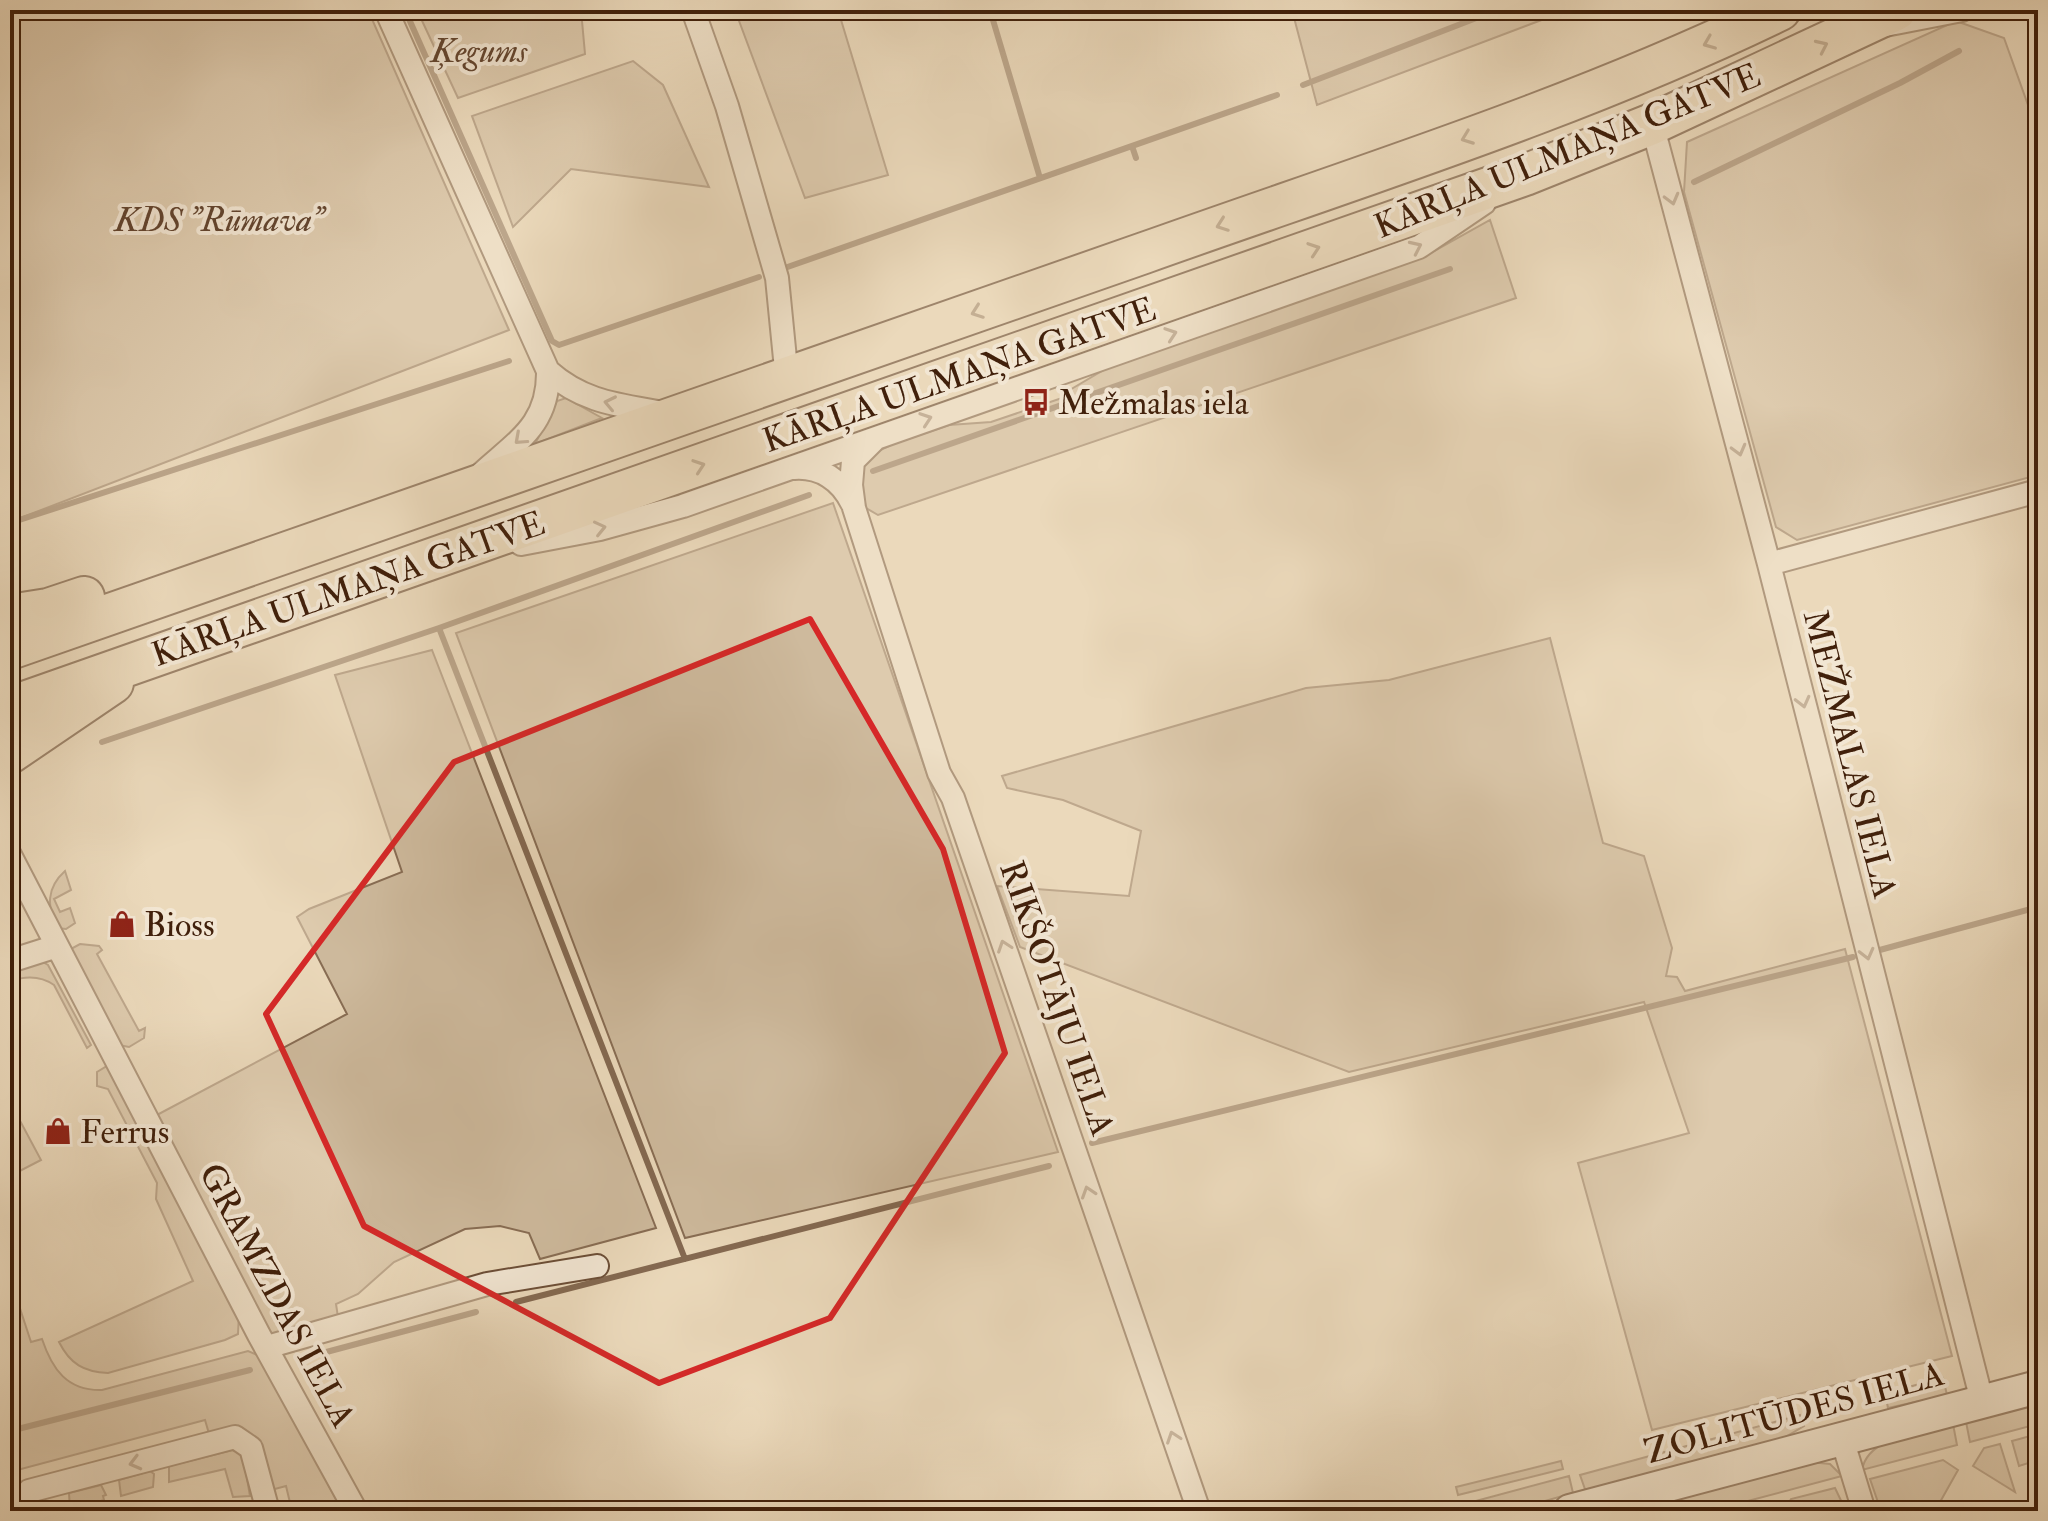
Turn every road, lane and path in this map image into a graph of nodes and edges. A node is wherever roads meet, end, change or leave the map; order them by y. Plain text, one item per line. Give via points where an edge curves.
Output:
1 (386, 10) edge
2 (693, 10) edge
3 (1780, 10) edge
4 (1896, 10) edge
5 (1962, 10) edge
6 (1860, 29) junction
7 (1652, 124) junction
8 (1525, 175) junction
9 (548, 371) junction
10 (787, 379) junction
11 (679, 416) junction
12 (886, 433) junction
13 (787, 468) junction
14 (2038, 491) edge
15 (461, 492) junction
16 (854, 508) junction
17 (328, 536) junction
18 (440, 557) junction
19 (1769, 564) junction
20 (10, 615) edge
21 (10, 649) edge
22 (149, 657) junction
23 (10, 707) edge
24 (10, 753) edge
25 (10, 855) edge
26 (57, 946) junction
27 (10, 961) edge
28 (597, 1266) dead end
29 (267, 1347) junction
30 (2038, 1387) edge
31 (1982, 1401) junction
32 (1842, 1439) junction
33 (19, 1511) edge
34 (268, 1511) edge
35 (356, 1511) edge
36 (1199, 1511) edge
37 (1570, 1511) edge
38 (1864, 1511) edge

1 - 9 street
2 - 10 street via 777,278
3 -> 10 highway, KĀRĻA ULMAŅA GATVE via 1722,38 1457,141
4 - 6 highway, KĀRĻA ULMAŅA GATVE
5 - 6 street
7 -> 6 highway, KĀRĻA ULMAŅA GATVE
7 - 8 highway, KĀRĻA ULMAŅA GATVE
7 -> 19 street, MEŽMALAS IELA
12 -> 8 street via 1419,247
18 -> 8 highway, KĀRĻA ULMAŅA GATVE
11 -> 9 street via 570,391
9 -> 15 street via 549,397 534,426
10 - 11 highway, KĀRĻA ULMAŅA GATVE
11 - 15 highway, KĀRĻA ULMAŅA GATVE
12 - 13 street
12 - 16 street via 865,445 853,461
13 - 16 street via 827,475 846,491
18 -> 13 street via 600,529
14 - 19 street
15 - 17 highway, KĀRĻA ULMAŅA GATVE
36 -> 16 street, RIKŠOTĀJU IELA via 953,798 939,773
17 - 20 highway via 303,528 269,532 48,609
17 - 21 highway, KĀRĻA ULMAŅA GATVE
18 - 22 highway, KĀRĻA ULMAŅA GATVE
19 -> 31 street, MEŽMALAS IELA
22 - 23 highway, KĀRĻA ULMAŅA GATVE
22 - 24 highway
25 - 26 street, GRAMZDAS IELA
26 - 27 street
26 - 29 street, GRAMZDAS IELA
28 - 29 street via 487,1284
29 - 35 street, GRAMZDAS IELA
30 - 31 street, ZOLITŪDES IELA
31 - 32 street, ZOLITŪDES IELA
32 - 37 street, ZOLITŪDES IELA
32 - 38 street
34 -> 33 street via 251,1448 235,1437 29,1491

